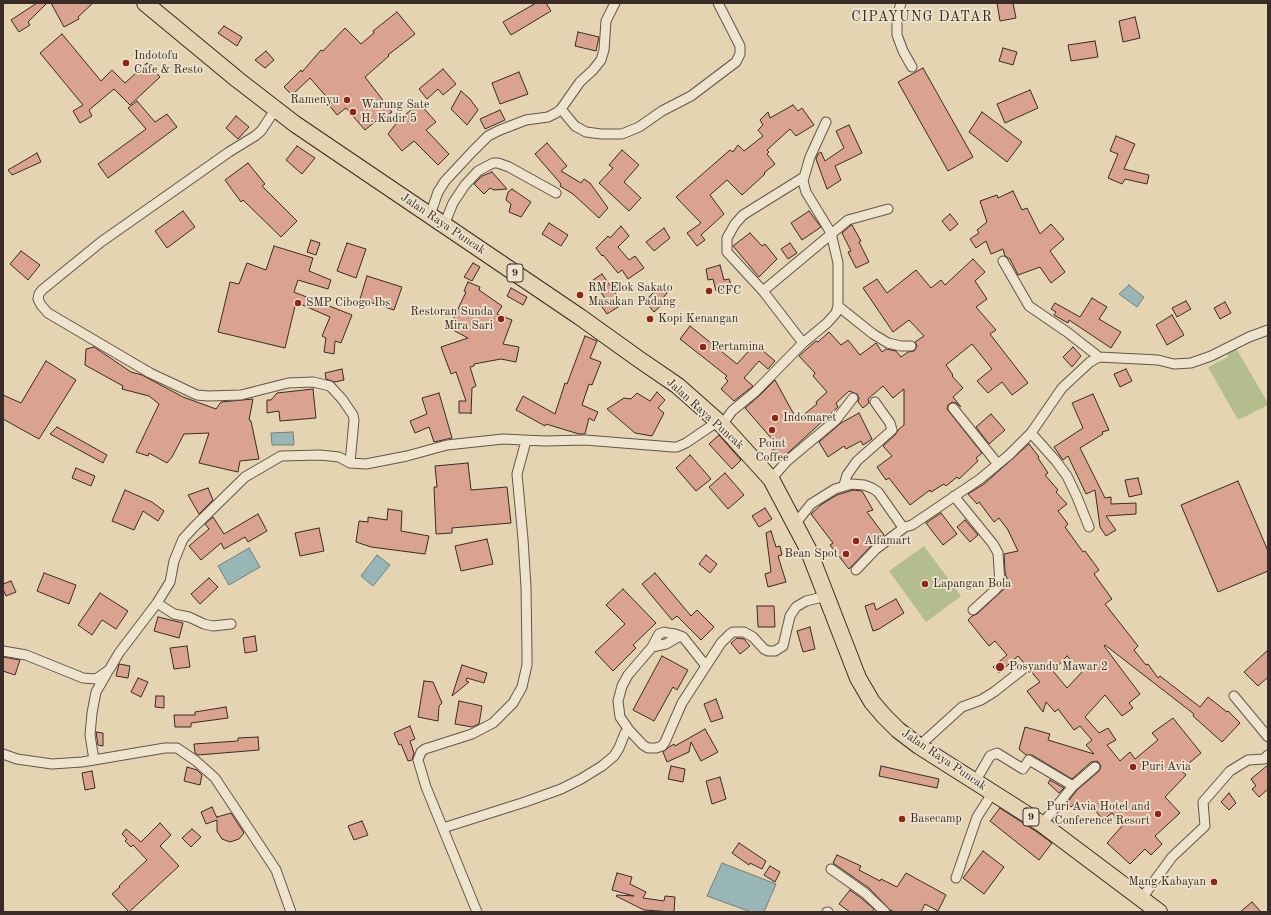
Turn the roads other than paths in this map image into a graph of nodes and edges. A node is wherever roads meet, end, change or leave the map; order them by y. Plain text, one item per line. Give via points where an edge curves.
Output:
1 (145, 3) edge
2 (615, 3) edge
3 (718, 3) edge
4 (901, 3) edge
5 (912, 67) dead end
6 (561, 109) junction
7 (280, 112) junction
8 (826, 122) dead end
9 (804, 177) junction
10 (556, 193) dead end
11 (888, 209) dead end
12 (430, 215) junction
13 (444, 225) junction
14 (832, 233) junction
15 (1003, 262) dead end
16 (763, 291) junction
17 (838, 306) junction
18 (1268, 330) edge
19 (803, 343) junction
20 (911, 346) dead end
21 (1099, 357) junction
22 (853, 398) dead end
23 (875, 402) dead end
24 (953, 408) dead end
25 (722, 426) junction
26 (1031, 433) junction
27 (526, 441) junction
28 (350, 463) junction
29 (997, 463) junction
30 (772, 479) junction
31 (844, 485) junction
32 (954, 496) junction
33 (795, 524) junction
34 (1089, 526) dead end
35 (905, 527) junction
36 (856, 570) dead end
37 (827, 596) junction
38 (157, 603) junction
39 (973, 610) dead end
40 (231, 624) dead end
41 (3, 651) edge
42 (706, 666) junction
43 (109, 670) junction
44 (1022, 670) dead end
45 (1234, 696) dead end
46 (629, 730) junction
47 (1268, 737) edge
48 (919, 746) junction
49 (3, 754) edge
50 (1267, 759) edge
51 (94, 760) junction
52 (1095, 767) dead end
53 (975, 782) junction
54 (1073, 786) junction
55 (988, 800) dead end
56 (1042, 824) junction
57 (443, 828) junction
58 (831, 869) dead end
59 (956, 878) dead end
60 (1142, 898) junction
61 (291, 912) edge
62 (477, 912) edge
63 (885, 912) edge
64 (1159, 912) edge

1 - 7 highway, Jalan Raya Puncak / 9
2 - 6 street via 606,21 601,60 580,82
3 - 6 street via 740,46 740,57 691,96 662,110 639,127 622,134 600,134 579,129
4 - 5 street via 897,17 897,35
6 - 12 street via 548,117 526,120 488,136 445,181
7 - 12 highway, Jalan Raya Puncak / 9
7 - 28 street via 273,113 255,136 101,242 42,290 38,299 48,313 150,373 197,395 241,394 288,383 313,382 330,386 353,415
8 - 9 street
9 - 14 street via 806,192
9 - 16 street via 743,215 730,231 726,244 727,252
10 - 13 street via 509,167 492,163 478,171 465,185 453,203
11 - 14 street via 848,220
12 - 13 highway, Jalan Raya Puncak / 9
13 - 25 highway, Jalan Raya Puncak / 9 via 678,386
14 - 16 street
14 - 17 street via 838,263
15 - 21 street via 1029,306
16 - 19 street
17 - 19 street via 836,313 827,323
17 - 20 street via 888,343
18 - 21 street via 1192,362 1174,364 1158,360
19 - 25 street via 755,392 732,410
21 - 26 street via 1085,365 1062,388
22 - 30 street via 836,420 787,461
23 - 31 street via 892,430 857,461 847,475
24 - 29 street
25 - 27 street via 714,424 677,447 585,440
25 - 30 highway, Jalan Raya Puncak / 9
26 - 29 street
26 - 34 street via 1067,476
27 - 28 street via 503,439 447,445 366,464
27 - 57 street via 517,474 524,539 527,666 522,687 513,703 492,723 472,734 426,749 419,755 420,770
28 - 38 street via 339,457 320,455 281,456 245,477 183,540 174,561 170,582
29 - 32 street via 980,479
30 - 33 highway, Jalan Raya Puncak / 9
31 - 33 street via 811,504
31 - 35 street via 864,484 878,492
32 - 35 street via 912,525
32 - 39 street via 998,553 1000,584
33 - 37 highway, Jalan Raya Puncak / 9
35 - 36 street via 876,549
37 - 42 street via 806,601 796,607 790,616 783,646 779,649 768,651 750,635 739,631 733,632 721,643
37 - 48 highway, Jalan Raya Puncak / 9 via 858,678 869,696 889,721
38 - 40 street via 174,614 204,624
38 - 43 street
41 - 43 street via 26,655 92,680
42 - 46 street via 682,703 662,746 648,748
42 - 46 street via 680,636 659,634 622,686 618,701 619,713
43 - 51 street via 96,692 92,713 90,735
44 - 48 street via 994,692 962,707
45 - 47 street
46 - 57 street via 614,756 581,779 525,802
48 - 53 highway, Jalan Raya Puncak / 9
49 - 51 street via 52,764
50 - 60 street via 1248,760 1230,770 1202,802 1205,826 1172,858
51 - 61 street via 177,748 196,761 215,778 276,870
52 - 54 street
53 - 54 street via 990,756 997,753 1023,769 1029,760
53 - 56 highway, Jalan Raya Puncak / 9
54 - 56 street
55 - 59 street via 977,817
56 - 60 highway, Jalan Raya Puncak / 9
57 - 62 street
58 - 63 street via 865,893
60 - 64 highway, Jalan Raya Puncak / 9

